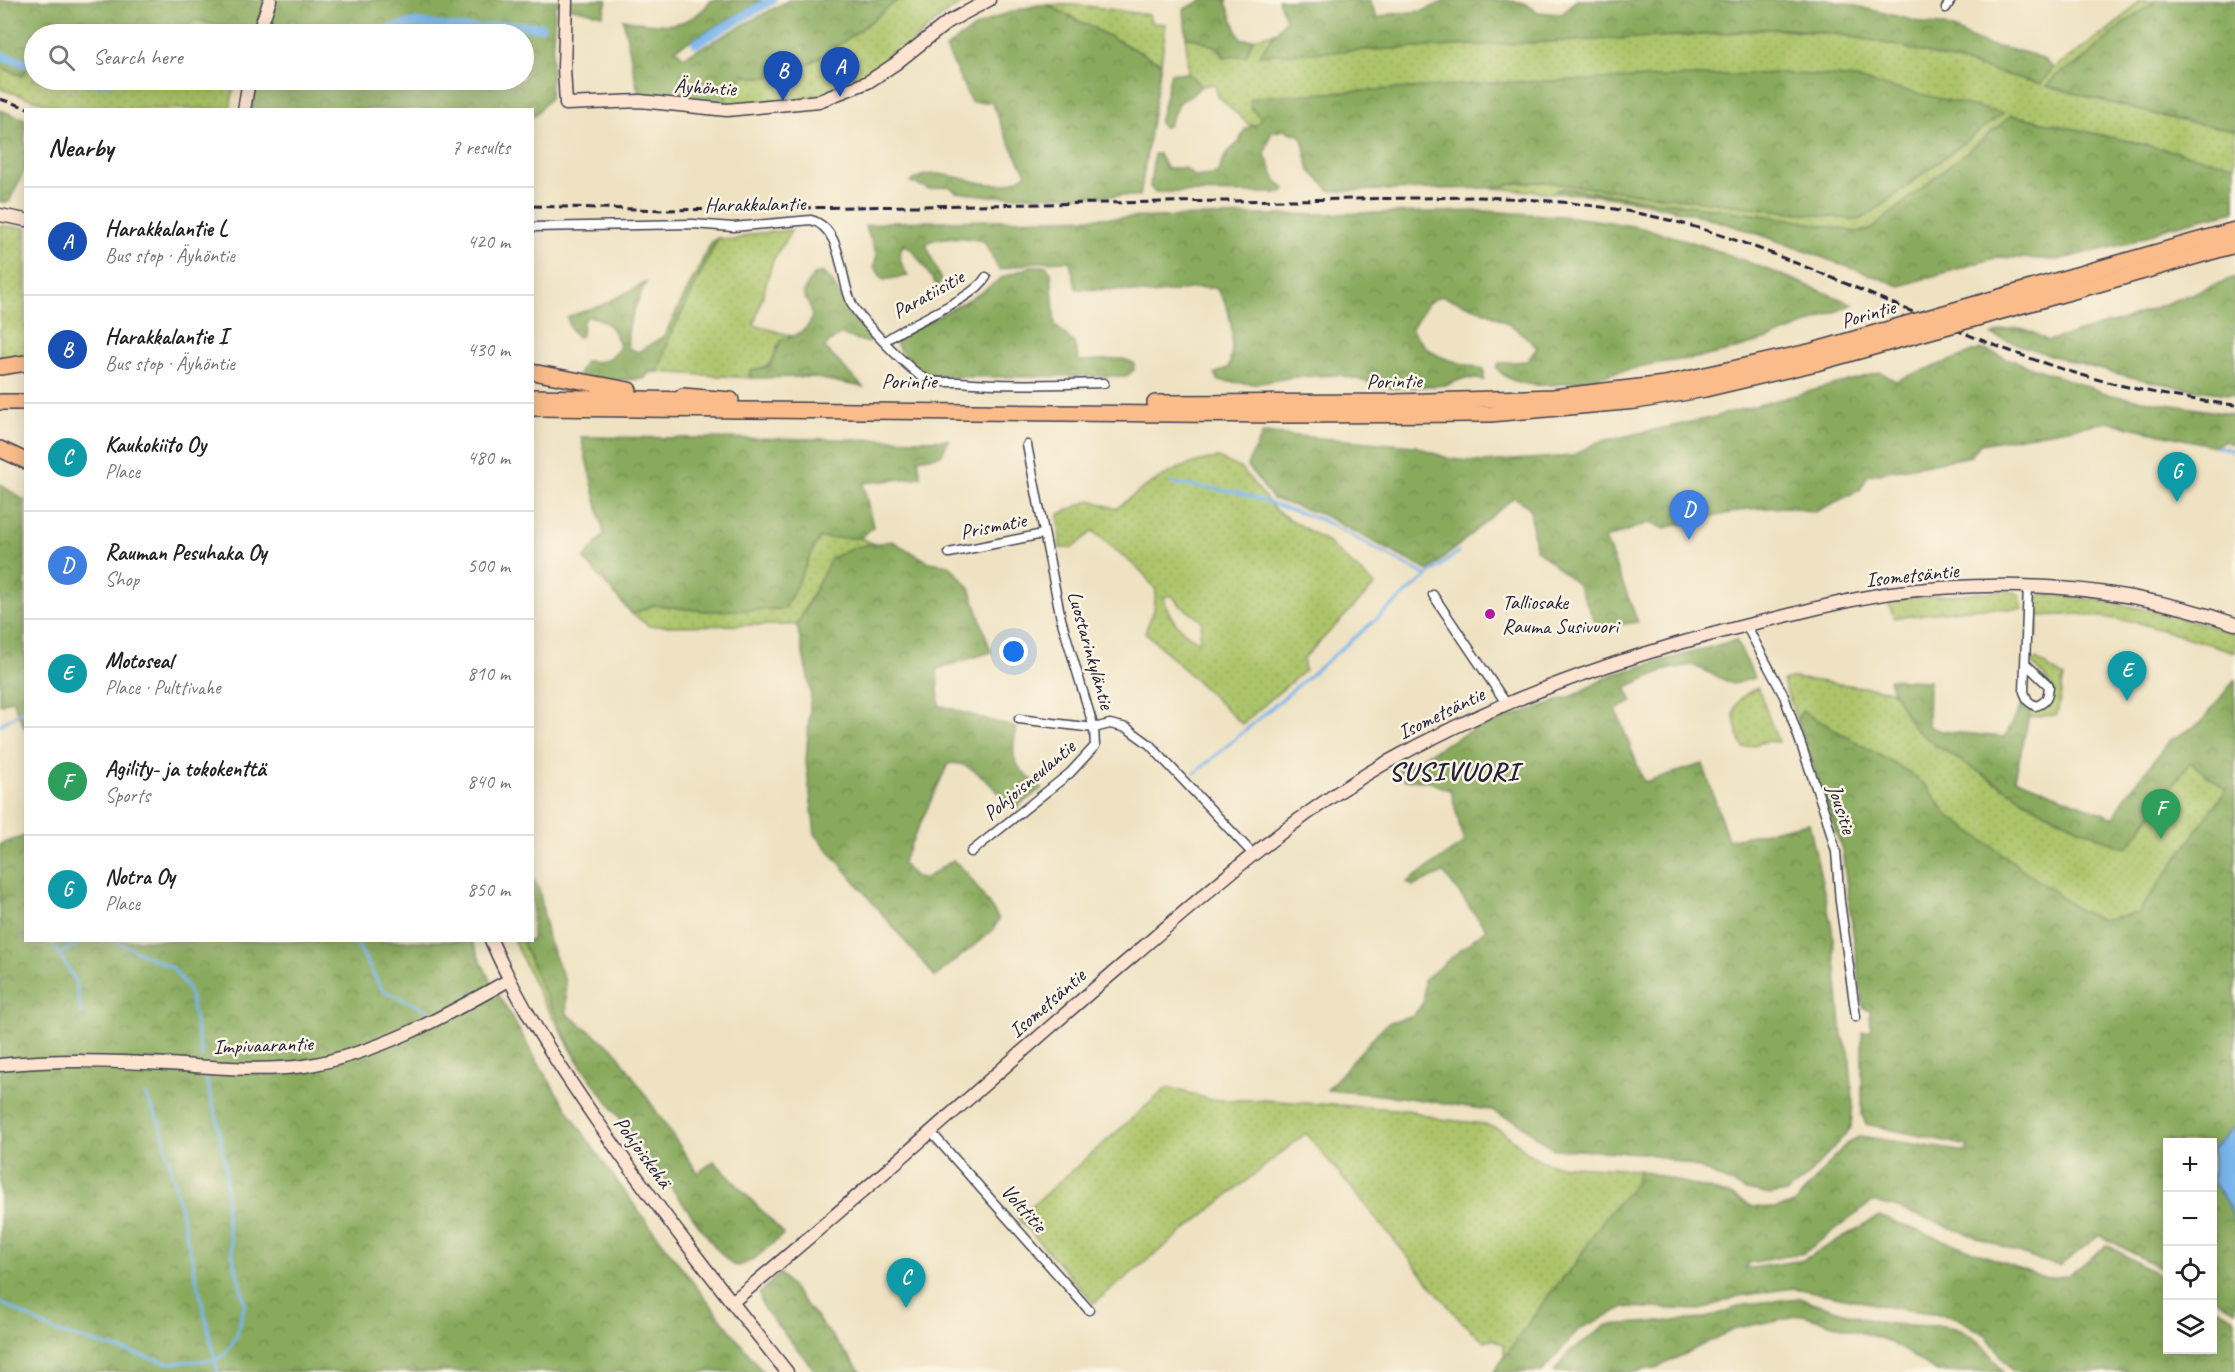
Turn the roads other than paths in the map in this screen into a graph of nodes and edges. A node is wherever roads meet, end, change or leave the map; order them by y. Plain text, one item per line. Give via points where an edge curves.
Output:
1 (270, 0) edge
2 (566, 0) edge
3 (988, 0) edge
4 (262, 24) edge
5 (247, 90) edge
6 (244, 108) edge
7 (0, 215) edge
8 (24, 219) edge
9 (534, 227) edge
10 (2235, 230) edge
11 (2235, 245) edge
12 (986, 277) dead end
13 (2075, 283) junction
14 (885, 341) junction
15 (1815, 357) junction
16 (24, 363) edge
17 (0, 367) edge
18 (534, 372) edge
19 (1104, 383) dead end
20 (0, 391) edge
21 (24, 392) edge
22 (534, 397) edge
23 (731, 400) junction
24 (0, 402) edge
25 (24, 402) edge
26 (534, 408) edge
27 (641, 410) junction
28 (534, 417) edge
29 (1027, 445) dead end
30 (0, 449) edge
31 (24, 460) edge
32 (1043, 534) junction
33 (949, 553) dead end
34 (2028, 586) junction
35 (1433, 595) dead end
36 (2235, 624) edge
37 (1746, 625) junction
38 (2026, 665) junction
39 (1506, 704) junction
40 (1019, 719) dead end
41 (1094, 728) junction
42 (971, 852) dead end
43 (1252, 854) junction
44 (491, 942) edge
45 (509, 980) junction
46 (1856, 1017) dead end
47 (0, 1065) edge
48 (930, 1131) junction
49 (732, 1302) junction
50 (1089, 1310) dead end
51 (787, 1372) edge

1 - 4 main road
2 - 3 main road, Äyhöntie via 566,104 640,101 727,110 808,104 851,91 896,64 957,16
5 - 6 main road
7 - 8 main road
9 - 14 street, Harakkalantie via 733,227 817,222 832,236 854,308
10 - 13 highway, Porintie
11 - 13 highway, Porintie
12 - 14 street, Paratiisitie via 974,291 912,322
13 - 15 highway, Porintie, bridge
14 - 19 street, Harakkalantie via 909,367 928,380 1012,385
15 - 23 highway, Porintie via 1635,389 1486,401
15 - 27 highway, Porintie via 1705,389 1636,401 1490,414
16 - 17 highway
18 - 23 highway via 610,387
20 - 21 highway
22 - 23 highway, Porintie
24 - 25 highway
26 - 27 highway, Porintie
27 - 28 highway
29 - 32 street, Luostarinkyläntie
30 - 31 highway
32 - 33 street, Prismatie
32 - 41 street, Luostarinkyläntie via 1061,619
34 - 36 main road, Isometsäntie via 2140,598
34 - 37 main road, Isometsäntie via 1892,593
34 - 38 street
35 - 39 street
37 - 39 main road, Isometsäntie via 1581,673
37 - 46 street, Jousitie via 1784,696 1826,816 1836,852
38 - 38 street via 2024,692 2028,701 2042,705 2048,698 2049,686
39 - 43 main road, Isometsäntie via 1380,766
40 - 41 street
41 - 42 street, Pohjoisneulantie via 1095,746 1084,761
41 - 43 street, Luostarinkyläntie via 1110,724 1127,728 1149,744
43 - 48 main road, Isometsäntie
44 - 45 main road, Pohjoiskehä
45 - 47 main road, Impivaarantie via 386,1043 358,1054 303,1066 237,1069 77,1060
45 - 49 main road, Pohjoiskehä via 555,1060 612,1143
48 - 49 main road, Isometsäntie
48 - 50 street, Volttitie
49 - 51 main road, Pohjoiskehä

